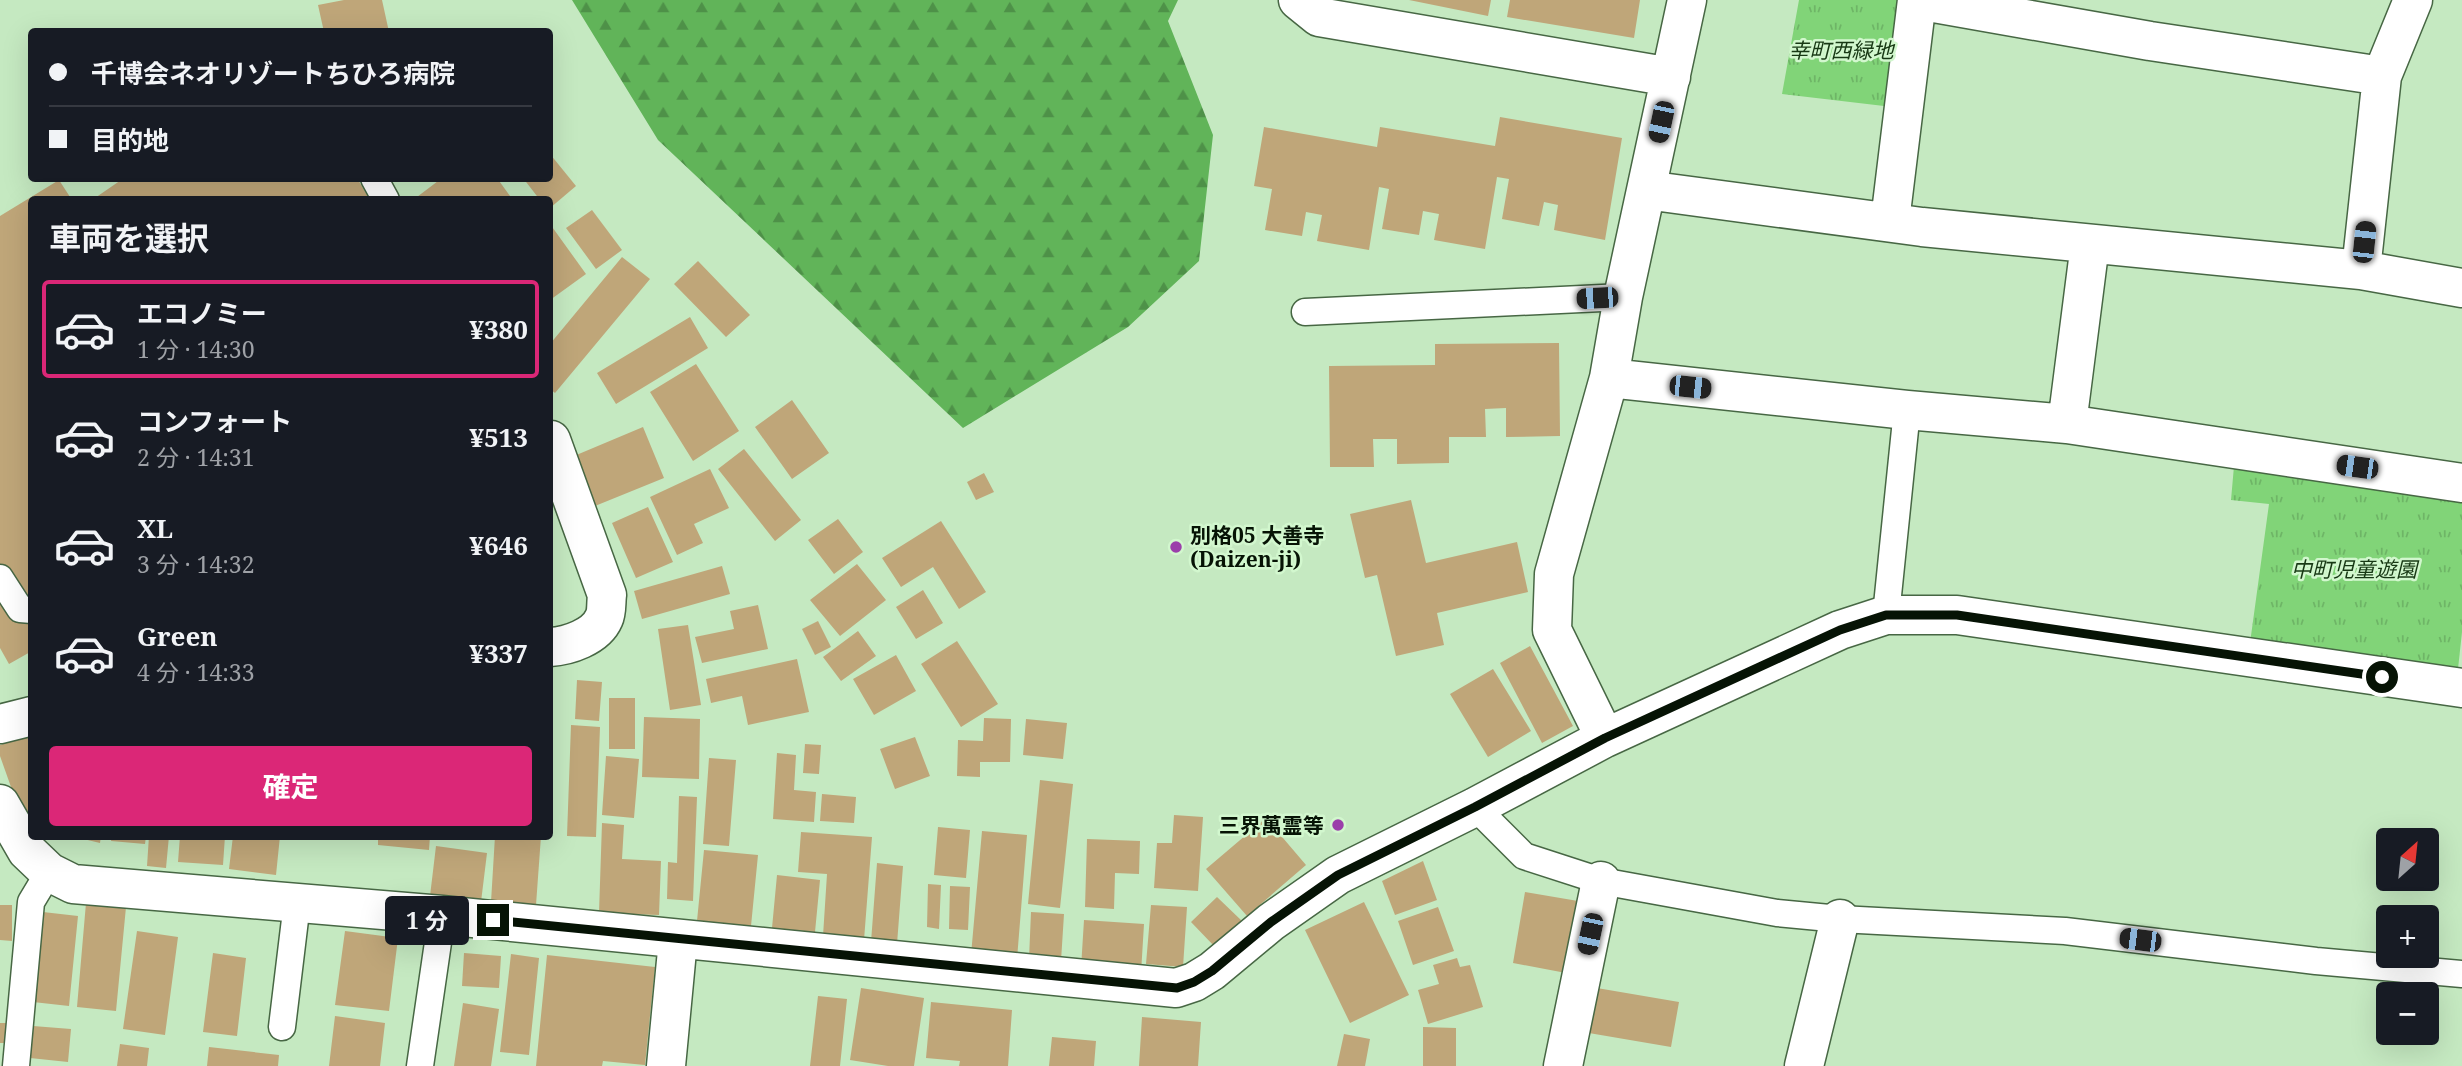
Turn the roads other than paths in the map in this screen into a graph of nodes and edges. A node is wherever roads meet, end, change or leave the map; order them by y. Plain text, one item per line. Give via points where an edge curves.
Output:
1 (1298, 0) edge
2 (1687, 0) edge
3 (1917, 0) edge
4 (2413, 0) edge
5 (2382, 76) junction
6 (1671, 77) junction
7 (1646, 190) junction
8 (1890, 221) junction
9 (2090, 244) junction
10 (2361, 270) junction
11 (2462, 288) edge
12 (1623, 297) junction
13 (1305, 312) dead end
14 (1609, 378) junction
15 (1907, 410) junction
16 (2067, 424) junction
17 (553, 447) edge
18 (2462, 483) edge
19 (0, 578) edge
20 (28, 610) edge
21 (1886, 615) junction
22 (553, 647) edge
23 (2462, 688) edge
24 (28, 717) edge
25 (0, 724) edge
26 (1605, 738) junction
27 (0, 804) edge
28 (1475, 807) junction
29 (49, 872) junction
30 (1601, 881) junction
31 (297, 903) junction
32 (442, 915) junction
33 (1840, 919) junction
34 (678, 940) junction
35 (2462, 974) edge
36 (282, 1027) dead end
37 (16, 1066) edge
38 (421, 1066) edge
39 (666, 1066) edge
40 (1563, 1066) edge
41 (1804, 1066) edge

1 - 6 street via 1319,17
2 - 6 street
3 - 5 street
3 - 8 street
4 - 5 street
5 - 10 street
6 - 7 street
7 - 8 street
7 - 12 street
8 - 9 street
9 - 10 street
9 - 16 street
10 - 11 street
12 - 13 lane
12 - 14 street
14 - 15 street
14 - 26 street via 1554,574 1552,630
15 - 16 street
15 - 21 lane
16 - 18 street
17 - 22 street via 607,595 604,618 590,634
19 - 20 lane via 20,609
21 - 23 street via 1957,615
21 - 26 street via 1840,630
24 - 25 street
26 - 28 street
27 - 29 street via 27,851
28 - 30 lane via 1524,856
28 - 34 street via 1338,875 1212,971 1177,988
29 - 31 street via 74,884
29 - 37 lane via 31,902
30 - 33 lane via 1777,913
30 - 40 street
31 - 32 street
31 - 36 lane
32 - 34 street
32 - 38 lane
33 - 35 lane via 2065,931
33 - 41 street
34 - 39 street

